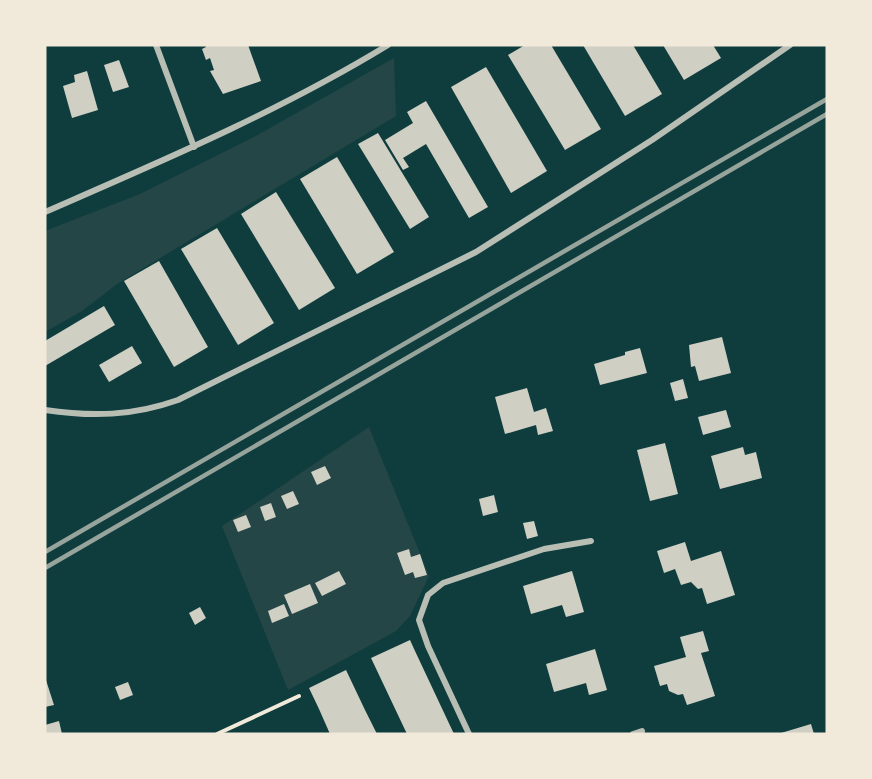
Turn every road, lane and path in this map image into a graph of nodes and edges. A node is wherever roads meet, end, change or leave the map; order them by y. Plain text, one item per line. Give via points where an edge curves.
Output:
1 (156, 45) edge
2 (388, 45) edge
3 (790, 45) edge
4 (194, 147) junction
5 (45, 212) edge
6 (45, 410) edge
7 (591, 542) dead end
8 (299, 696) dead end
9 (642, 731) dead end
10 (217, 734) edge
11 (469, 734) edge
12 (633, 734) edge

1 - 4 street
2 - 4 street
3 - 6 street via 652,140 476,252 178,400 118,415
4 - 5 street
7 - 11 street via 544,549 443,583 428,595 419,620
8 - 10 path
9 - 12 street

